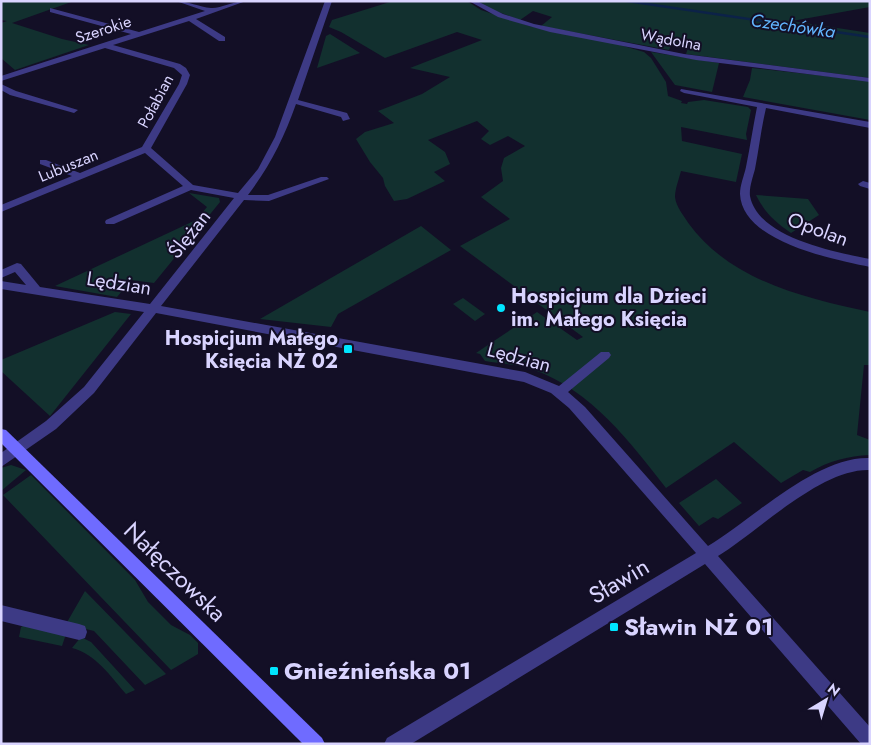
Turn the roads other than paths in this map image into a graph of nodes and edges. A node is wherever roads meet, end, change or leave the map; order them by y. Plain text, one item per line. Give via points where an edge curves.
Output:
1 (179, 1) edge
2 (243, 1) edge
3 (329, 1) edge
4 (472, 1) edge
5 (53, 10) dead end
6 (213, 11) junction
7 (190, 18) junction
8 (138, 34) junction
9 (222, 39) dead end
10 (103, 45) junction
11 (1, 79) edge
12 (870, 80) edge
13 (1, 86) edge
14 (684, 91) dead end
15 (293, 101) junction
16 (762, 105) junction
17 (74, 110) dead end
18 (346, 119) dead end
19 (870, 125) edge
20 (146, 149) junction
21 (44, 162) dead end
22 (80, 176) junction
23 (324, 179) dead end
24 (190, 186) junction
25 (242, 197) junction
26 (1, 208) edge
27 (110, 222) dead end
28 (870, 263) edge
29 (1, 274) edge
30 (1, 285) edge
31 (36, 290) junction
32 (153, 310) junction
33 (606, 355) dead end
34 (560, 392) junction
35 (1, 434) edge
36 (17, 450) junction
37 (1, 461) edge
38 (870, 464) edge
39 (706, 556) junction
40 (1, 613) edge
41 (79, 632) dead end
42 (870, 741) edge
43 (316, 744) edge
44 (393, 744) edge

1 - 6 street
2 - 6 street, Szerokie
3 - 15 street, Ślężan
4 - 12 street, Wądolna via 480,7 528,24 638,47 694,58
5 - 8 street
6 - 7 street, Szerokie
7 - 8 street, Szerokie
7 - 9 street
8 - 10 street, Szerokie
10 - 11 street, Szerokie
10 - 20 street, Połabian via 177,66 186,75
13 - 17 street via 13,93
14 - 16 street
15 - 18 street via 344,115
15 - 25 street, Ślężan via 272,154
16 - 19 street
16 - 28 street, Opolan via 745,192 750,209 766,227 795,243
20 - 22 street, Lubuszan
20 - 24 street, Połabian
21 - 22 street
22 - 26 street, Lubuszan
23 - 25 street, Połabian via 269,198
24 - 25 street, Połabian
24 - 27 street
25 - 32 street, Ślężan
29 - 31 street via 17,268
30 - 31 street, Lędzian
31 - 32 street, Lędzian
32 - 34 street, Lędzian via 525,377
32 - 36 street, Ślężan via 84,395
33 - 34 street
34 - 39 street, Lędzian via 602,435
35 - 36 main road, Nałęczowska
36 - 37 street, Ślężan
36 - 43 main road, Nałęczowska
38 - 39 street, Sławin via 834,471
39 - 42 street, Lędzian
39 - 44 street, Sławin
40 - 41 street

